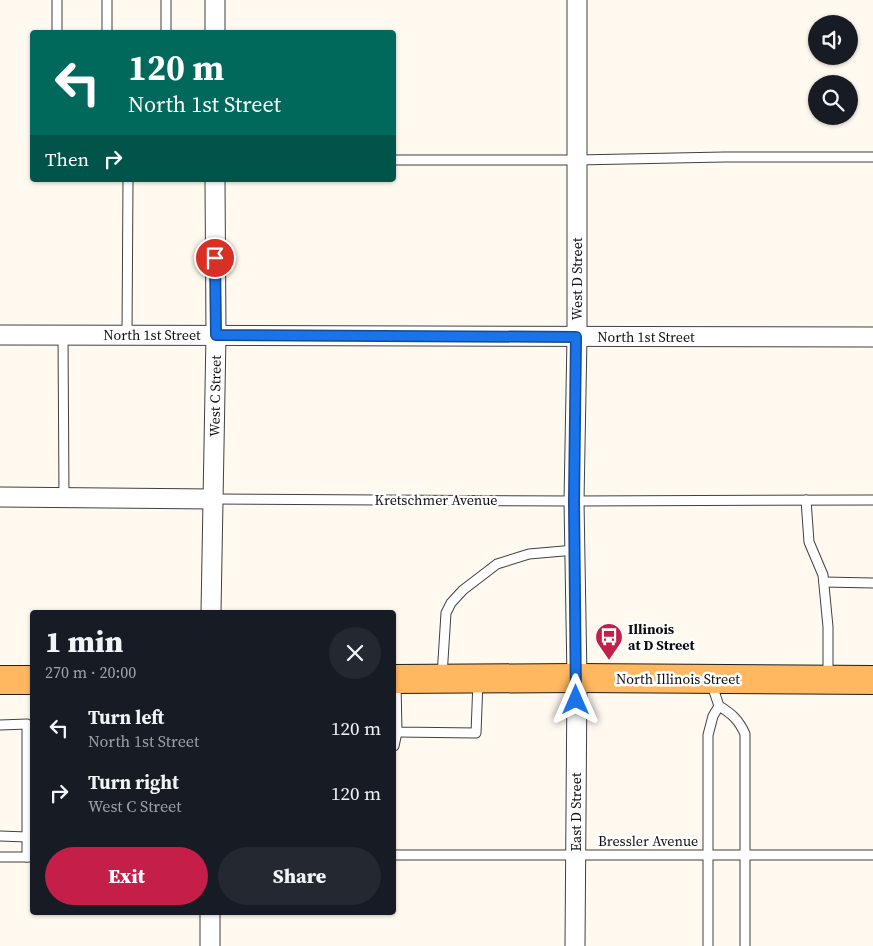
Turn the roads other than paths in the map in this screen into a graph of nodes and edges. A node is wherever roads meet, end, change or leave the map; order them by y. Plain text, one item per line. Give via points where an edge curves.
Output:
1 (57, 0) edge
2 (107, 0) edge
3 (166, 0) edge
4 (215, 0) edge
5 (576, 0) edge
6 (56, 30) edge
7 (107, 30) edge
8 (166, 30) edge
9 (215, 30) edge
10 (873, 157) edge
11 (396, 160) edge
12 (576, 160) junction
13 (128, 182) edge
14 (215, 182) edge
15 (0, 335) edge
16 (63, 335) junction
17 (127, 335) junction
18 (216, 335) junction
19 (576, 337) junction
20 (873, 337) edge
21 (0, 497) edge
22 (64, 498) junction
23 (213, 499) junction
24 (806, 500) junction
25 (873, 500) edge
26 (574, 501) junction
27 (575, 550) junction
28 (824, 582) junction
29 (873, 583) edge
30 (211, 610) edge
31 (442, 678) junction
32 (576, 678) junction
33 (396, 679) edge
34 (478, 679) junction
35 (710, 679) junction
36 (0, 680) edge
37 (30, 680) edge
38 (828, 680) junction
39 (873, 680) edge
40 (396, 706) edge
41 (719, 706) junction
42 (0, 725) edge
43 (397, 732) junction
44 (396, 737) edge
45 (0, 836) edge
46 (27, 837) junction
47 (396, 855) edge
48 (576, 855) junction
49 (708, 855) junction
50 (744, 855) junction
51 (873, 855) edge
52 (0, 857) edge
53 (30, 857) edge
54 (210, 915) edge
55 (210, 946) edge
56 (575, 946) edge
57 (708, 946) edge
58 (745, 946) edge

1 - 6 lane
2 - 7 lane
3 - 8 lane
4 - 9 street
5 - 12 street, West D Street
10 - 12 lane
11 - 12 lane
12 - 19 street, West D Street
13 - 17 lane
14 - 18 street, West C Street
15 - 16 street, North 1st Street
16 - 17 street, North 1st Street
16 - 22 lane
17 - 18 street, North 1st Street
18 - 19 street, North 1st Street
18 - 23 street, West C Street
19 - 20 street, North 1st Street
19 - 26 street, West D Street
21 - 22 street, Kretschmer Avenue
22 - 23 street, Kretschmer Avenue
23 - 26 lane, Kretschmer Avenue
23 - 30 street, West C Street
24 - 25 lane, Kretschmer Avenue
24 - 26 lane, Kretschmer Avenue
24 - 28 lane via 809,542
26 - 27 street, West D Street
27 - 31 lane via 529,554 497,564 463,590 446,612
27 - 32 street, West D Street
28 - 29 lane
28 - 38 lane
31 - 33 main road, North Illinois Street
31 - 34 main road, North Illinois Street
32 - 34 main road, North Illinois Street
32 - 35 main road, North Illinois Street
32 - 48 street, East D Street
34 - 43 lane via 476,733
35 - 38 main road, North Illinois Street
35 - 41 lane
36 - 37 main road
38 - 39 main road, North Illinois Street
40 - 43 lane
41 - 49 lane via 708,735
41 - 50 lane via 736,718 745,734
42 - 46 lane via 27,724
43 - 44 lane
45 - 46 lane
46 - 53 lane
47 - 48 lane, Bressler Avenue
48 - 49 lane, Bressler Avenue
48 - 56 street, East D Street
49 - 50 lane, Bressler Avenue
49 - 57 lane
50 - 51 lane, Bressler Avenue
50 - 58 lane
52 - 53 lane
54 - 55 street

